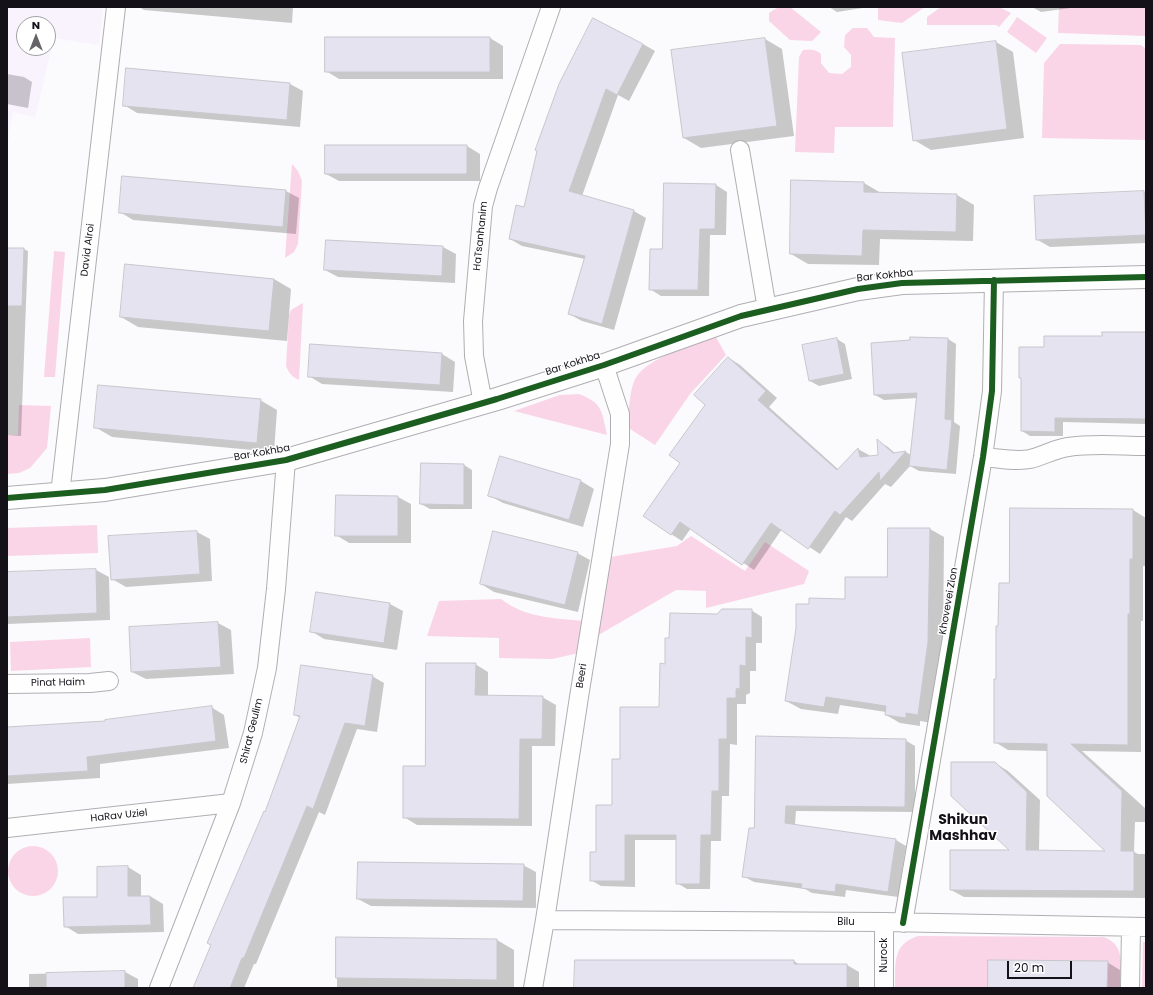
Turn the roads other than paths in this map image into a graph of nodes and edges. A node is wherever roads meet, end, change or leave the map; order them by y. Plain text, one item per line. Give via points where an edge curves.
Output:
1 (116, 7) edge
2 (550, 7) edge
3 (740, 150) dead end
4 (1146, 277) edge
5 (994, 280) junction
6 (767, 309) junction
7 (604, 365) junction
8 (483, 403) junction
9 (1146, 446) edge
10 (984, 457) junction
11 (286, 460) junction
12 (60, 494) junction
13 (7, 498) edge
14 (109, 681) dead end
15 (7, 684) edge
16 (231, 803) junction
17 (7, 828) edge
18 (545, 920) junction
19 (884, 922) junction
20 (903, 923) junction
21 (1138, 927) edge
22 (159, 988) edge
23 (533, 988) edge
24 (884, 988) edge
25 (1130, 988) edge

1 - 12 street, David Alroi
2 - 8 street, HaTsanhanim via 483,206 473,321 474,356
3 - 6 street
4 - 5 street, Bar Kokhba
5 - 6 street, Bar Kokhba via 902,283 858,289
5 - 10 street, Khovevei Zion via 992,391
6 - 7 street, Bar Kokhba
7 - 8 street, Bar Kokhba
7 - 18 street, Beeri via 620,414 620,444
8 - 11 street, Bar Kokhba
9 - 10 street via 1069,446 1028,459
10 - 20 street, Khovevei Zion
11 - 12 street, Bar Kokhba via 105,490
11 - 16 street, Shirat Geulim via 267,668 253,733
12 - 13 street, Bar Kokhba
14 - 15 street, Pinat Haim
16 - 17 street, HaRav Uziel
16 - 22 street, Shirat Geulim
18 - 19 street, Bilu
18 - 23 street, Beeri
19 - 20 street, Bilu
19 - 24 street, Nurock
20 - 21 street, Bilu
21 - 25 street

